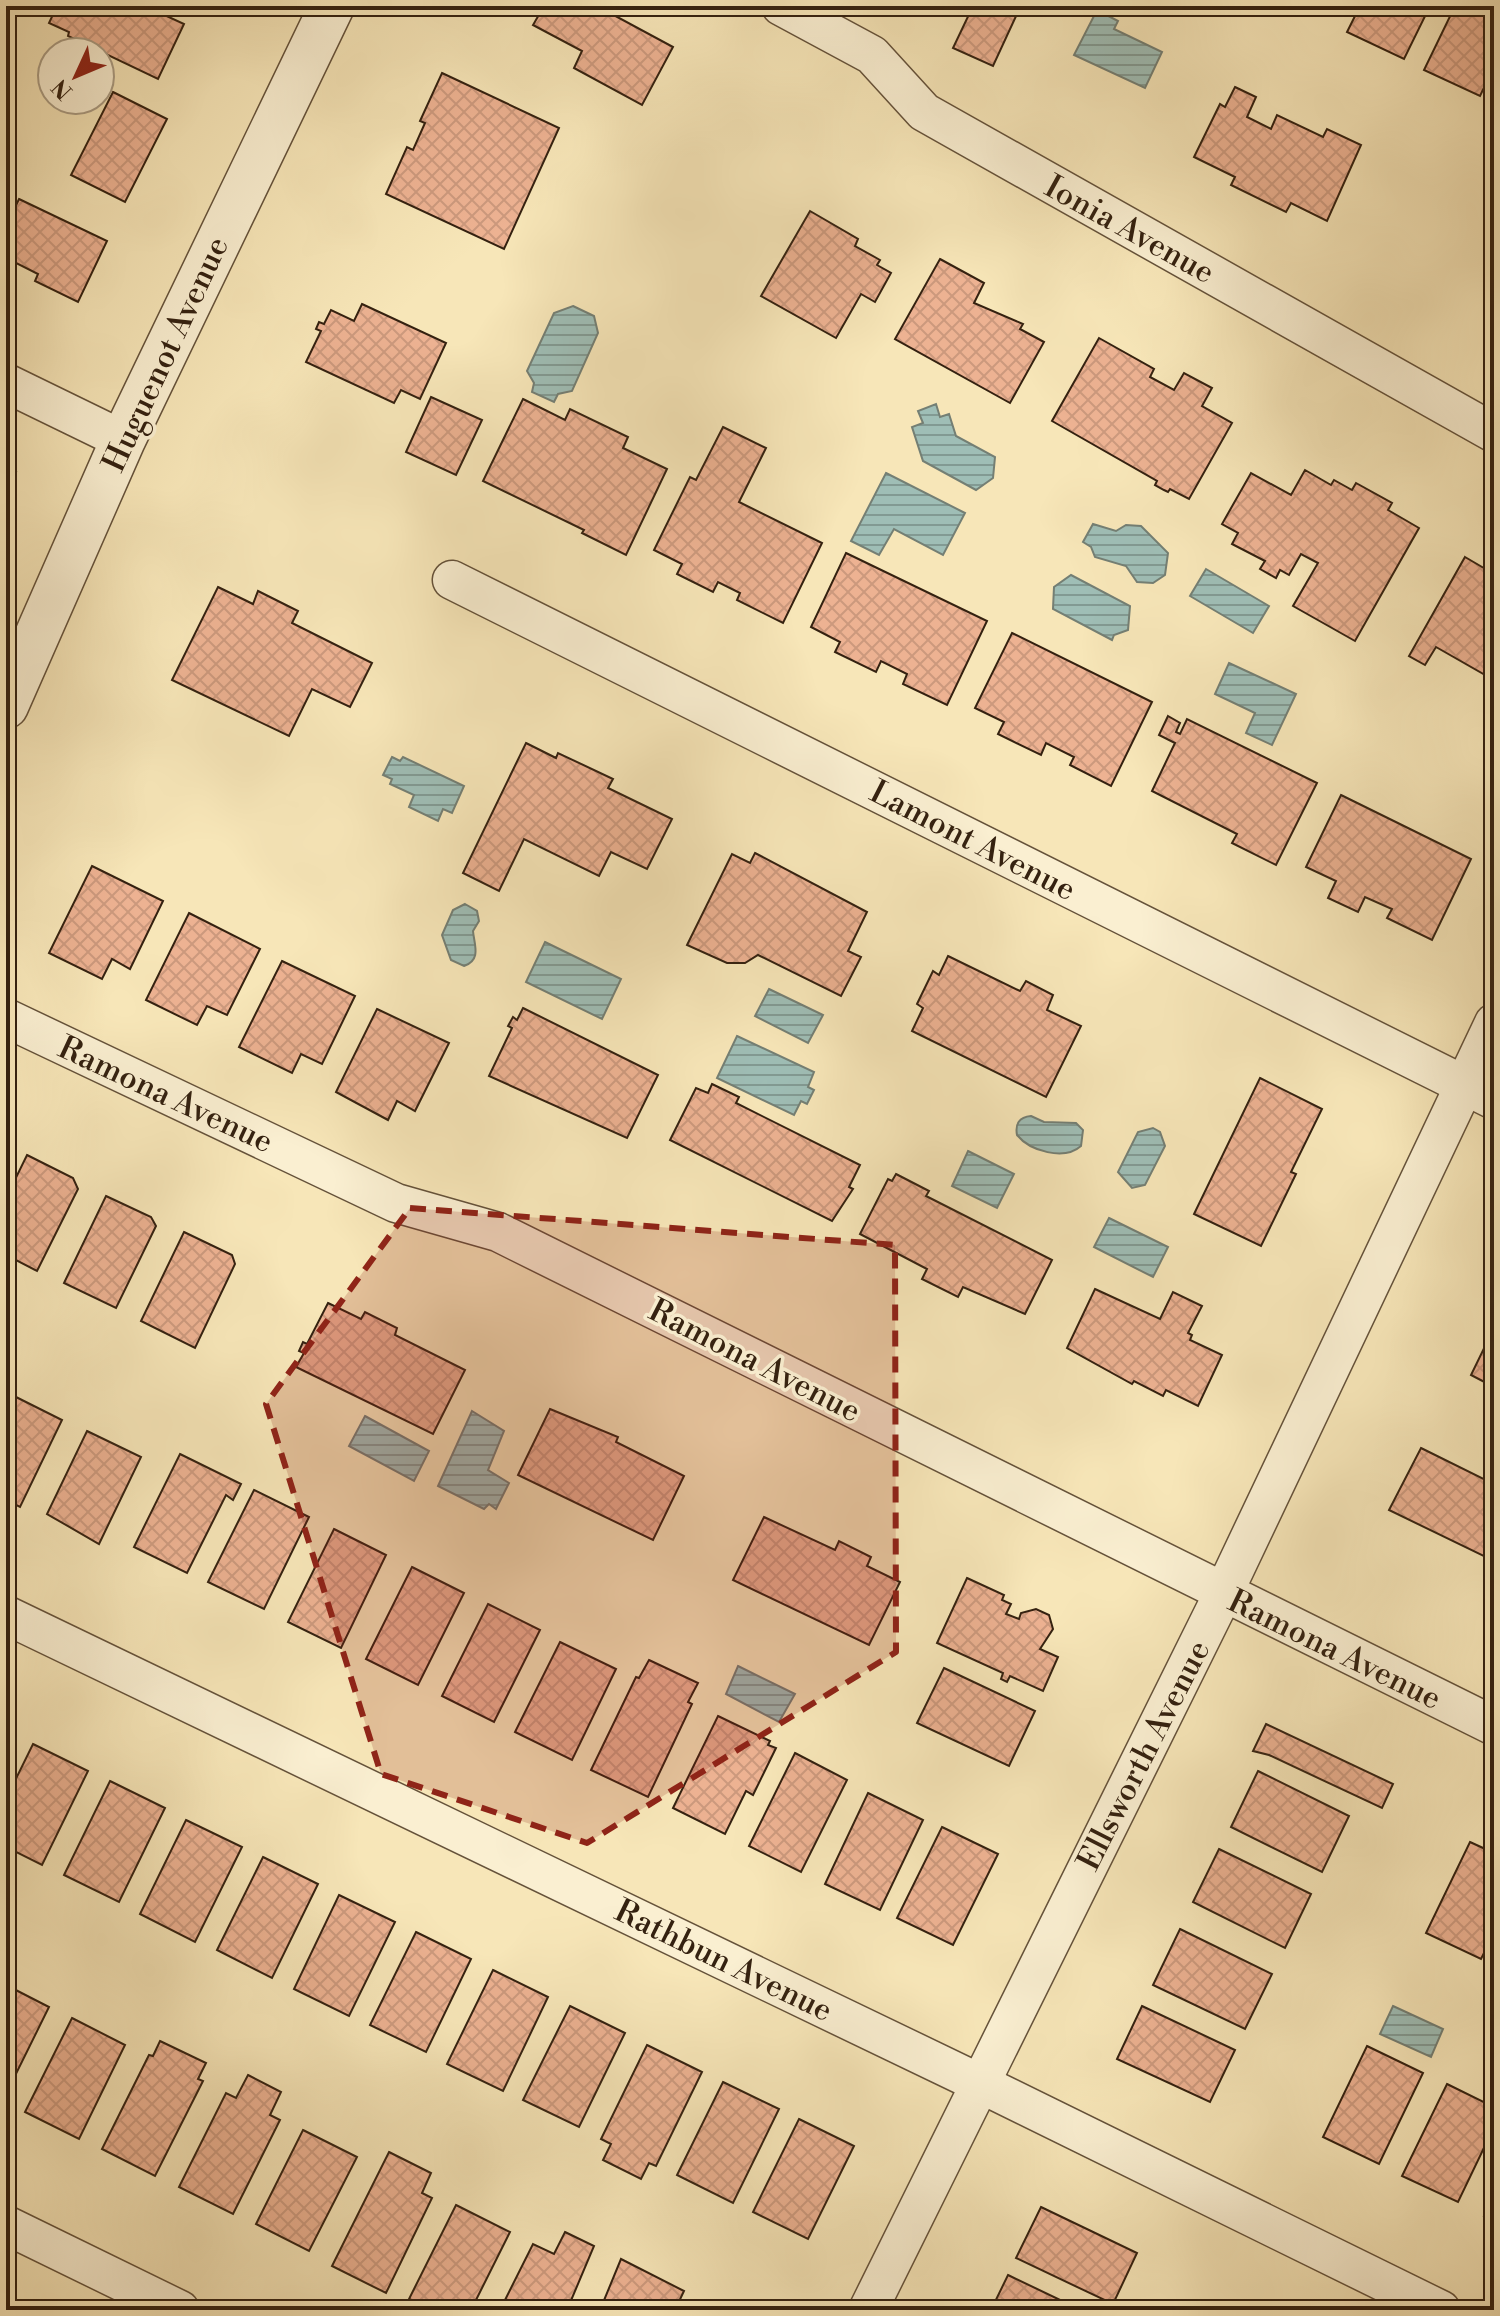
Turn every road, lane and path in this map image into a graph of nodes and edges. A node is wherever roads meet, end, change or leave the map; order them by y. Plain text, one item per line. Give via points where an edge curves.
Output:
1 (332, 6) edge
2 (781, 6) edge
3 (6, 383) edge
4 (1494, 433) edge
5 (123, 440) junction
6 (452, 580) dead end
7 (6, 706) edge
8 (6, 1018) edge
9 (1494, 1023) edge
10 (1479, 1092) edge
11 (1223, 1594) junction
12 (6, 1615) edge
13 (1494, 1726) edge
14 (979, 2083) junction
15 (6, 2225) edge
16 (180, 2310) edge
17 (868, 2310) edge
18 (1441, 2310) edge

1 - 5 street, Huguenot Avenue
2 - 4 street, Ionia Avenue via 872,55 924,112
3 - 5 street
5 - 7 street, Huguenot Avenue
6 - 10 street, Lamont Avenue
8 - 11 street, Ramona Avenue via 396,1203 498,1232
9 - 10 street, Ellsworth Avenue
10 - 11 street, Ellsworth Avenue
11 - 13 street, Ramona Avenue
11 - 14 street, Ellsworth Avenue
12 - 14 street, Rathbun Avenue
14 - 17 street, Ellsworth Avenue
14 - 18 street, Rathbun Avenue
15 - 16 street

